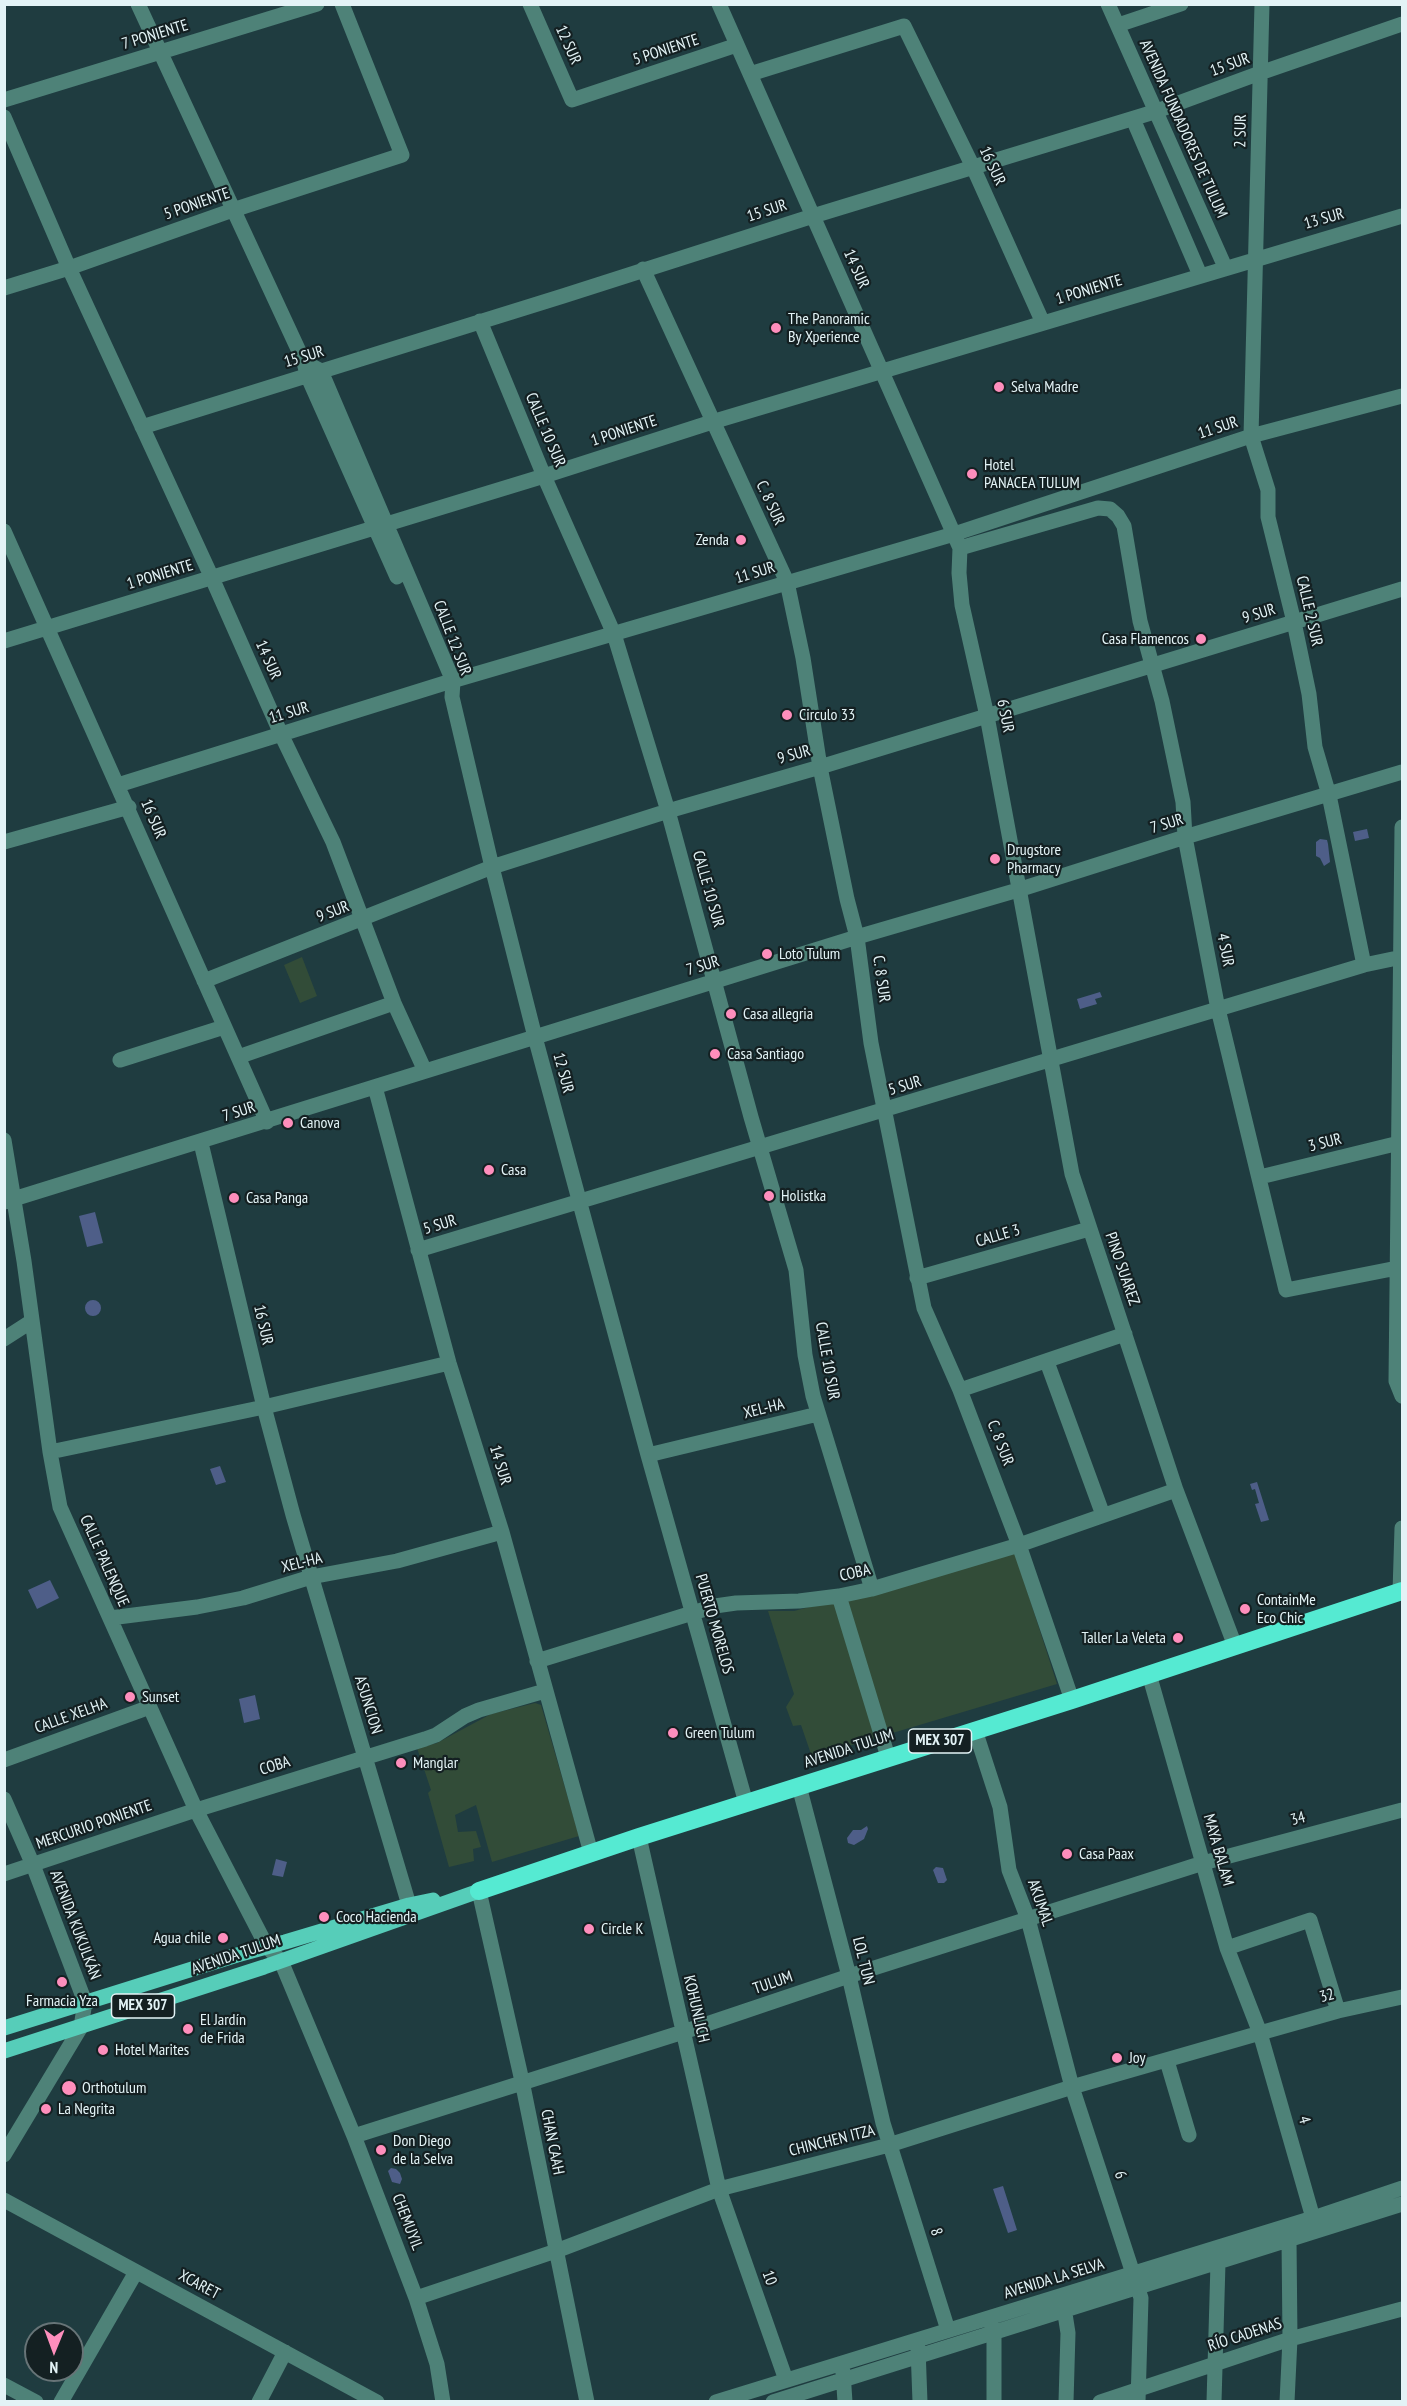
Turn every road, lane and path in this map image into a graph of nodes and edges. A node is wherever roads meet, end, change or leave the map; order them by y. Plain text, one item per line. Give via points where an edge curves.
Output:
1 (138, 4) edge
2 (317, 4) edge
3 (342, 4) edge
4 (530, 4) edge
5 (719, 4) edge
6 (1108, 4) edge
7 (1181, 4) edge
8 (1262, 4) edge
9 (1402, 24) edge
10 (1118, 25) junction
11 (737, 45) junction
12 (160, 53) junction
13 (1260, 73) junction
14 (750, 74) junction
15 (4, 100) edge
16 (572, 100) joint
17 (1154, 112) junction
18 (4, 117) edge
19 (1133, 119) junction
20 (973, 167) junction
21 (233, 210) junction
22 (813, 216) junction
23 (1402, 216) edge
24 (1256, 258) junction
25 (1225, 267) junction
26 (69, 268) junction
27 (643, 269) junction
28 (1200, 275) junction
29 (4, 288) edge
30 (480, 321) junction
31 (1043, 323) junction
32 (311, 370) junction
33 (882, 372) junction
34 (1402, 396) edge
35 (712, 422) junction
36 (142, 427) junction
37 (1251, 436) junction
38 (544, 476) junction
39 (380, 526) junction
40 (4, 531) edge
41 (957, 541) junction
42 (212, 578) junction
43 (787, 582) junction
44 (1402, 589) edge
45 (1294, 622) junction
46 (48, 628) junction
47 (614, 634) junction
48 (4, 641) edge
49 (1153, 665) junction
50 (449, 682) junction
51 (452, 697) joint
52 (987, 716) junction
53 (281, 734) junction
54 (820, 767) junction
55 (1402, 772) edge
56 (118, 785) junction
57 (1329, 795) junction
58 (129, 807) junction
59 (668, 811) junction
60 (1402, 827) edge
61 (1185, 837) junction
62 (4, 842) edge
63 (492, 867) junction
64 (1018, 890) junction
65 (363, 920) junction
66 (857, 937) junction
67 (1401, 957) edge
68 (1364, 965) junction
69 (204, 981) junction
70 (715, 981) junction
71 (394, 1003) junction
72 (1218, 1009) junction
73 (224, 1027) junction
74 (535, 1038) junction
75 (238, 1057) junction
76 (1050, 1059) junction
77 (120, 1060) dead end
78 (425, 1071) junction
79 (375, 1087) junction
80 (885, 1111) junction
81 (267, 1122) junction
82 (4, 1140) edge
83 (201, 1143) junction
84 (1399, 1143) junction
85 (759, 1146) junction
86 (1260, 1177) junction
87 (10, 1201) edge
88 (1400, 1201) edge
89 (578, 1202) junction
90 (1089, 1229) junction
91 (418, 1250) junction
92 (1397, 1268) junction
93 (917, 1278) junction
94 (32, 1321) junction
95 (1125, 1334) junction
96 (4, 1339) edge
97 (1047, 1362) junction
98 (449, 1363) junction
99 (960, 1390) junction
100 (1402, 1396) edge
101 (264, 1407) junction
102 (818, 1414) junction
103 (50, 1452) junction
104 (648, 1455) junction
105 (1176, 1491) junction
106 (293, 1515) joint
107 (1102, 1515) junction
108 (1402, 1528) edge
109 (502, 1532) junction
110 (1019, 1545) junction
111 (311, 1577) junction
112 (872, 1589) junction
113 (1401, 1592) edge
114 (839, 1596) junction
115 (693, 1613) junction
116 (110, 1618) junction
117 (1235, 1646) junction
118 (537, 1661) junction
119 (1149, 1674) junction
120 (545, 1691) junction
121 (1072, 1700) junction
122 (150, 1707) junction
123 (975, 1730) junction
124 (888, 1757) junction
125 (365, 1758) junction
126 (4, 1760) edge
127 (799, 1786) junction
128 (4, 1799) edge
129 (746, 1803) junction
130 (196, 1810) junction
131 (1402, 1810) edge
132 (639, 1838) junction
133 (591, 1853) junction
134 (1203, 1863) junction
135 (33, 1865) junction
136 (4, 1874) edge
137 (478, 1891) junction
138 (409, 1905) junction
139 (1028, 1919) junction
140 (267, 1947) junction
141 (1227, 1948) junction
142 (281, 1961) junction
143 (849, 1976) junction
144 (1402, 1997) edge
145 (85, 2002) junction
146 (1338, 2011) junction
147 (81, 2027) junction
148 (4, 2028) edge
149 (683, 2032) junction
150 (1260, 2033) junction
151 (4, 2050) edge
152 (1167, 2061) junction
153 (522, 2081) junction
154 (1072, 2087) junction
155 (1189, 2135) dead end
156 (354, 2136) junction
157 (889, 2145) junction
158 (4, 2155) edge
159 (1402, 2188) edge
160 (719, 2189) junction
161 (4, 2200) edge
162 (1402, 2204) edge
163 (1313, 2218) junction
164 (1287, 2233) junction
165 (556, 2251) junction
166 (1216, 2255) junction
167 (136, 2272) junction
168 (1136, 2280) junction
169 (416, 2298) junction
170 (1064, 2302) junction
171 (1402, 2309) edge
172 (990, 2317) junction
173 (948, 2330) junction
174 (993, 2333) junction
175 (1290, 2339) junction
176 (917, 2340) junction
177 (285, 2352) junction
178 (920, 2356) junction
179 (841, 2363) junction
180 (1215, 2365) junction
181 (845, 2379) junction
182 (786, 2380) junction
183 (4, 2385) edge
184 (1138, 2395) edge
185 (36, 2402) edge
186 (61, 2402) edge
187 (259, 2402) edge
188 (377, 2402) edge
189 (443, 2402) edge
190 (587, 2402) edge
191 (716, 2402) edge
192 (773, 2402) edge
193 (845, 2402) edge
194 (920, 2402) edge
195 (994, 2402) edge
196 (1066, 2402) edge
197 (1100, 2402) edge
198 (1214, 2402) edge
199 (1287, 2402) edge

1 - 12 street, CALLE 12 SUR
2 - 12 street, 7 PONIENTE
3 - 21 street, 5 PONIENTE via 402,155
4 - 16 street, 12 SUR
5 - 11 street, 14 SUR
6 - 10 street, AVENIDA FUNDADORES DE TULUM
7 - 10 street
8 - 13 street, 2 SUR
9 - 13 street, 15 SUR
10 - 17 street, AVENIDA FUNDADORES DE TULUM
11 - 14 street, 14 SUR
11 - 16 street, 5 PONIENTE
12 - 15 street, 7 PONIENTE
12 - 21 street, CALLE 12 SUR
13 - 17 street, 15 SUR
13 - 24 street, 2 SUR
14 - 20 street, 16 SUR via 904,26
14 - 22 street, 14 SUR
17 - 19 street, 15 SUR
17 - 25 street, AVENIDA FUNDADORES DE TULUM
18 - 26 street, 14 SUR
19 - 20 street, 15 SUR
19 - 28 street
20 - 22 street, 15 SUR
20 - 31 street, 16 SUR
21 - 26 street, 5 PONIENTE
21 - 32 street, CALLE 12 SUR
22 - 27 street, 15 SUR
22 - 33 street, 14 SUR
23 - 24 street, 13 SUR
24 - 25 street, 1 PONIENTE
24 - 37 street, 2 SUR
25 - 28 street, 1 PONIENTE
26 - 29 street, 5 PONIENTE
26 - 36 street, 14 SUR
27 - 30 street, 15 SUR
27 - 35 street, C. 8 SUR
28 - 31 street, 1 PONIENTE
30 - 32 street, 15 SUR
30 - 38 street, CALLE 10 SUR
31 - 33 street, 1 PONIENTE
32 - 36 street, 15 SUR
32 - 39 street, CALLE 12 SUR
33 - 35 street, 1 PONIENTE
33 - 41 street, 14 SUR
34 - 37 street, 11 SUR
35 - 38 street, 1 PONIENTE
35 - 43 street, C. 8 SUR
36 - 42 street, 14 SUR
37 - 41 street, 11 SUR
37 - 45 street, CALLE 2 SUR via 1268,490 1268,517
38 - 39 street, 1 PONIENTE
38 - 47 street, CALLE 10 SUR
39 - 42 street, 1 PONIENTE
39 - 50 street, CALLE 12 SUR
40 - 46 street, 16 SUR
41 - 43 street, 11 SUR
41 - 49 street, 4 SUR via 1098,508 1110,509 1124,526 1140,621
41 - 52 street, 6 SUR via 962,605
42 - 46 street, 1 PONIENTE
42 - 53 street, 14 SUR
43 - 47 street, 11 SUR
43 - 54 street, C. 8 SUR
44 - 45 street, 9 SUR
45 - 49 street, 9 SUR
45 - 57 street, CALLE 2 SUR via 1315,747
46 - 48 street, 1 PONIENTE
46 - 56 street, 16 SUR
47 - 50 street, 11 SUR
47 - 59 street, CALLE 10 SUR
49 - 52 street, 9 SUR
49 - 61 street, 4 SUR via 1183,802
50 - 51 street, CALLE 12 SUR
50 - 53 street, 11 SUR
51 - 63 street, 12 SUR
52 - 54 street, 9 SUR
52 - 64 street, 6 SUR
53 - 56 street, 11 SUR
53 - 65 street, 14 SUR via 333,842
54 - 59 street, 9 SUR
54 - 66 street, C. 8 SUR
55 - 57 street, 7 SUR
56 - 58 street, 16 SUR
57 - 61 street, 7 SUR
57 - 68 street, CALLE 2 SUR
58 - 62 street
58 - 69 street, 16 SUR
59 - 63 street, 9 SUR
59 - 70 street, CALLE 10 SUR
60 - 67 street
61 - 64 street, 7 SUR
61 - 72 street, 4 SUR
63 - 65 street, 9 SUR
63 - 74 street, 12 SUR
64 - 66 street, 7 SUR
64 - 76 street, PINO SUAREZ
65 - 69 street, 9 SUR
65 - 71 street, 14 SUR
66 - 70 street, 7 SUR
66 - 80 street, C. 8 SUR
67 - 68 street, 5 SUR
67 - 84 street
68 - 72 street, 5 SUR
69 - 73 street, 16 SUR
70 - 74 street, 7 SUR
70 - 85 street, CALLE 10 SUR
71 - 75 street
71 - 78 street, 14 SUR
72 - 76 street, 5 SUR
72 - 86 street, 4 SUR
73 - 75 street, 16 SUR
73 - 77 street
74 - 78 street, 7 SUR
74 - 89 street, 12 SUR
75 - 81 street, 16 SUR
76 - 80 street, 5 SUR
76 - 90 street, PINO SUAREZ via 1072,1174
78 - 79 street, 7 SUR
79 - 81 street, 7 SUR
79 - 91 street, 14 SUR
80 - 85 street, 5 SUR
80 - 93 street, C. 8 SUR
81 - 83 street, 7 SUR
82 - 87 street, CALLE PALENQUE
83 - 87 street, 7 SUR
83 - 101 street, 16 SUR
84 - 86 street, 3 SUR
84 - 88 street
85 - 89 street, 5 SUR
85 - 102 street, CALLE 10 SUR via 796,1270 805,1355
86 - 92 street, 4 SUR via 1286,1290
87 - 94 street, CALLE PALENQUE
88 - 92 street
89 - 91 street, 5 SUR
89 - 104 street, 12 SUR
90 - 93 street, CALLE 3
90 - 95 street, PINO SUAREZ
91 - 98 street, 14 SUR
92 - 100 street via 1396,1381
93 - 99 street, C. 8 SUR via 924,1308
94 - 96 street
94 - 103 street, CALLE PALENQUE
95 - 97 street
95 - 105 street, PINO SUAREZ
97 - 99 street
97 - 107 street
98 - 101 street
98 - 109 street, 14 SUR
99 - 110 street, C. 8 SUR
101 - 103 street
101 - 106 street, 16 SUR
102 - 104 street, XEL-HA
102 - 112 street, CALLE 10 SUR
103 - 116 street, CALLE PALENQUE via 60,1507
104 - 115 street, PUERTO MORELOS
105 - 107 street, COBA
105 - 117 street, PINO SUAREZ
106 - 111 street, ASUNCION
107 - 110 street, COBA
108 - 113 street
109 - 111 street, XEL-HA via 397,1561
109 - 118 street, 14 SUR
110 - 112 street, COBA
110 - 121 street, C. 8 SUR
111 - 116 street, XEL-HA via 219,1603
111 - 125 street, ASUNCION
112 - 114 street, COBA
113 - 117 highway, AVENIDA TULUM / MEX 307
114 - 115 street, COBA via 736,1603
114 - 124 street
115 - 118 street, COBA
115 - 129 street, PUERTO MORELOS
116 - 122 street, CALLE PALENQUE
117 - 119 highway, AVENIDA TULUM / MEX 307
118 - 120 street, 14 SUR
119 - 121 highway, AVENIDA TULUM / MEX 307
119 - 134 street, MAYA BALAM
120 - 125 street, COBA via 479,1710 436,1735
120 - 133 street, 14 SUR
121 - 123 highway, AVENIDA TULUM / MEX 307
122 - 126 street, CALLE XELHA
122 - 130 street, CALLE PALENQUE
123 - 124 highway, AVENIDA TULUM / MEX 307
123 - 139 street, AKUMAL via 1000,1807 1009,1870
124 - 127 highway, AVENIDA TULUM / MEX 307
125 - 130 street, COBA
125 - 138 street, ASUNCION
127 - 129 highway, AVENIDA TULUM / MEX 307
127 - 143 street, LOL TUN
128 - 135 street, AVENIDA KUKULKÁN
129 - 132 highway, AVENIDA TULUM / MEX 307
130 - 135 street, MERCURIO PONIENTE
130 - 140 street, CALLE PALENQUE
131 - 134 street, 34
132 - 133 highway, AVENIDA TULUM / MEX 307
132 - 149 street, KOHUNLICH
133 - 137 highway, AVENIDA TULUM / MEX 307
134 - 139 street, TULUM
134 - 141 street, MAYA BALAM
135 - 136 street, MERCURIO PONIENTE
135 - 145 street, AVENIDA KUKULKÁN
137 - 138 main road, AVENIDA TULUM / MEX 307
137 - 142 main road, AVENIDA TULUM / MEX 307
137 - 153 street, CHAN CAAH
138 - 140 main road, AVENIDA TULUM / MEX 307
139 - 143 street, TULUM
139 - 154 street, AKUMAL
140 - 142 street, CALLE PALENQUE
140 - 145 main road, AVENIDA TULUM / MEX 307
141 - 146 street via 1310,1920
141 - 150 street, MAYA BALAM
142 - 147 main road, AVENIDA TULUM / MEX 307
142 - 156 street, CHEMUYIL
143 - 149 street, TULUM
143 - 157 street, LOL TUN
144 - 146 street, 32
145 - 147 street, AVENIDA KUKULKÁN
145 - 148 main road, AVENIDA TULUM / MEX 307
146 - 150 street, 32
147 - 151 main road, AVENIDA TULUM / MEX 307
147 - 158 street, AVENIDA KUKULKÁN
149 - 153 street, TULUM
149 - 160 street, KOHUNLICH
150 - 152 street, CHINCHEN ITZA
150 - 163 street, 4
152 - 154 street, CHINCHEN ITZA
152 - 155 street
153 - 156 street, TULUM
153 - 165 street, CHAN CAAH
154 - 157 street, CHINCHEN ITZA
154 - 168 street, 6
156 - 169 street, CHEMUYIL
157 - 160 street, CHINCHEN ITZA
157 - 173 street, 8
159 - 163 street, AVENIDA LA SELVA
160 - 165 street, CHINCHEN ITZA
160 - 182 street, 10
161 - 167 street, XCARET
162 - 164 street, AVENIDA LA SELVA
163 - 164 street, AVENIDA LA SELVA
164 - 166 street, AVENIDA LA SELVA
164 - 175 street
165 - 169 street, CHINCHEN ITZA
165 - 190 street, CHAN CAAH
166 - 168 street, AVENIDA LA SELVA
166 - 180 street
167 - 177 street, XCARET
167 - 186 street
168 - 170 street, AVENIDA LA SELVA
168 - 184 street, 6 via 1142,2307
169 - 189 street, CHEMUYIL via 437,2364
170 - 172 street, AVENIDA LA SELVA
170 - 174 street, AVENIDA LA SELVA
170 - 196 street via 1068,2334
171 - 175 street, RÍO CADENAS
172 - 173 street, AVENIDA LA SELVA
172 - 174 street
173 - 176 street, AVENIDA LA SELVA
174 - 178 street, AVENIDA LA SELVA
174 - 195 street
175 - 180 street, RÍO CADENAS
175 - 199 street
176 - 178 street
176 - 179 street, AVENIDA LA SELVA
177 - 187 street
177 - 188 street, XCARET
178 - 181 street, AVENIDA LA SELVA
178 - 194 street
179 - 181 street
179 - 182 street, AVENIDA LA SELVA
180 - 184 street, RÍO CADENAS
180 - 198 street
181 - 192 street, AVENIDA LA SELVA
181 - 193 street
182 - 191 street, AVENIDA LA SELVA
183 - 185 street
184 - 197 street, RÍO CADENAS

